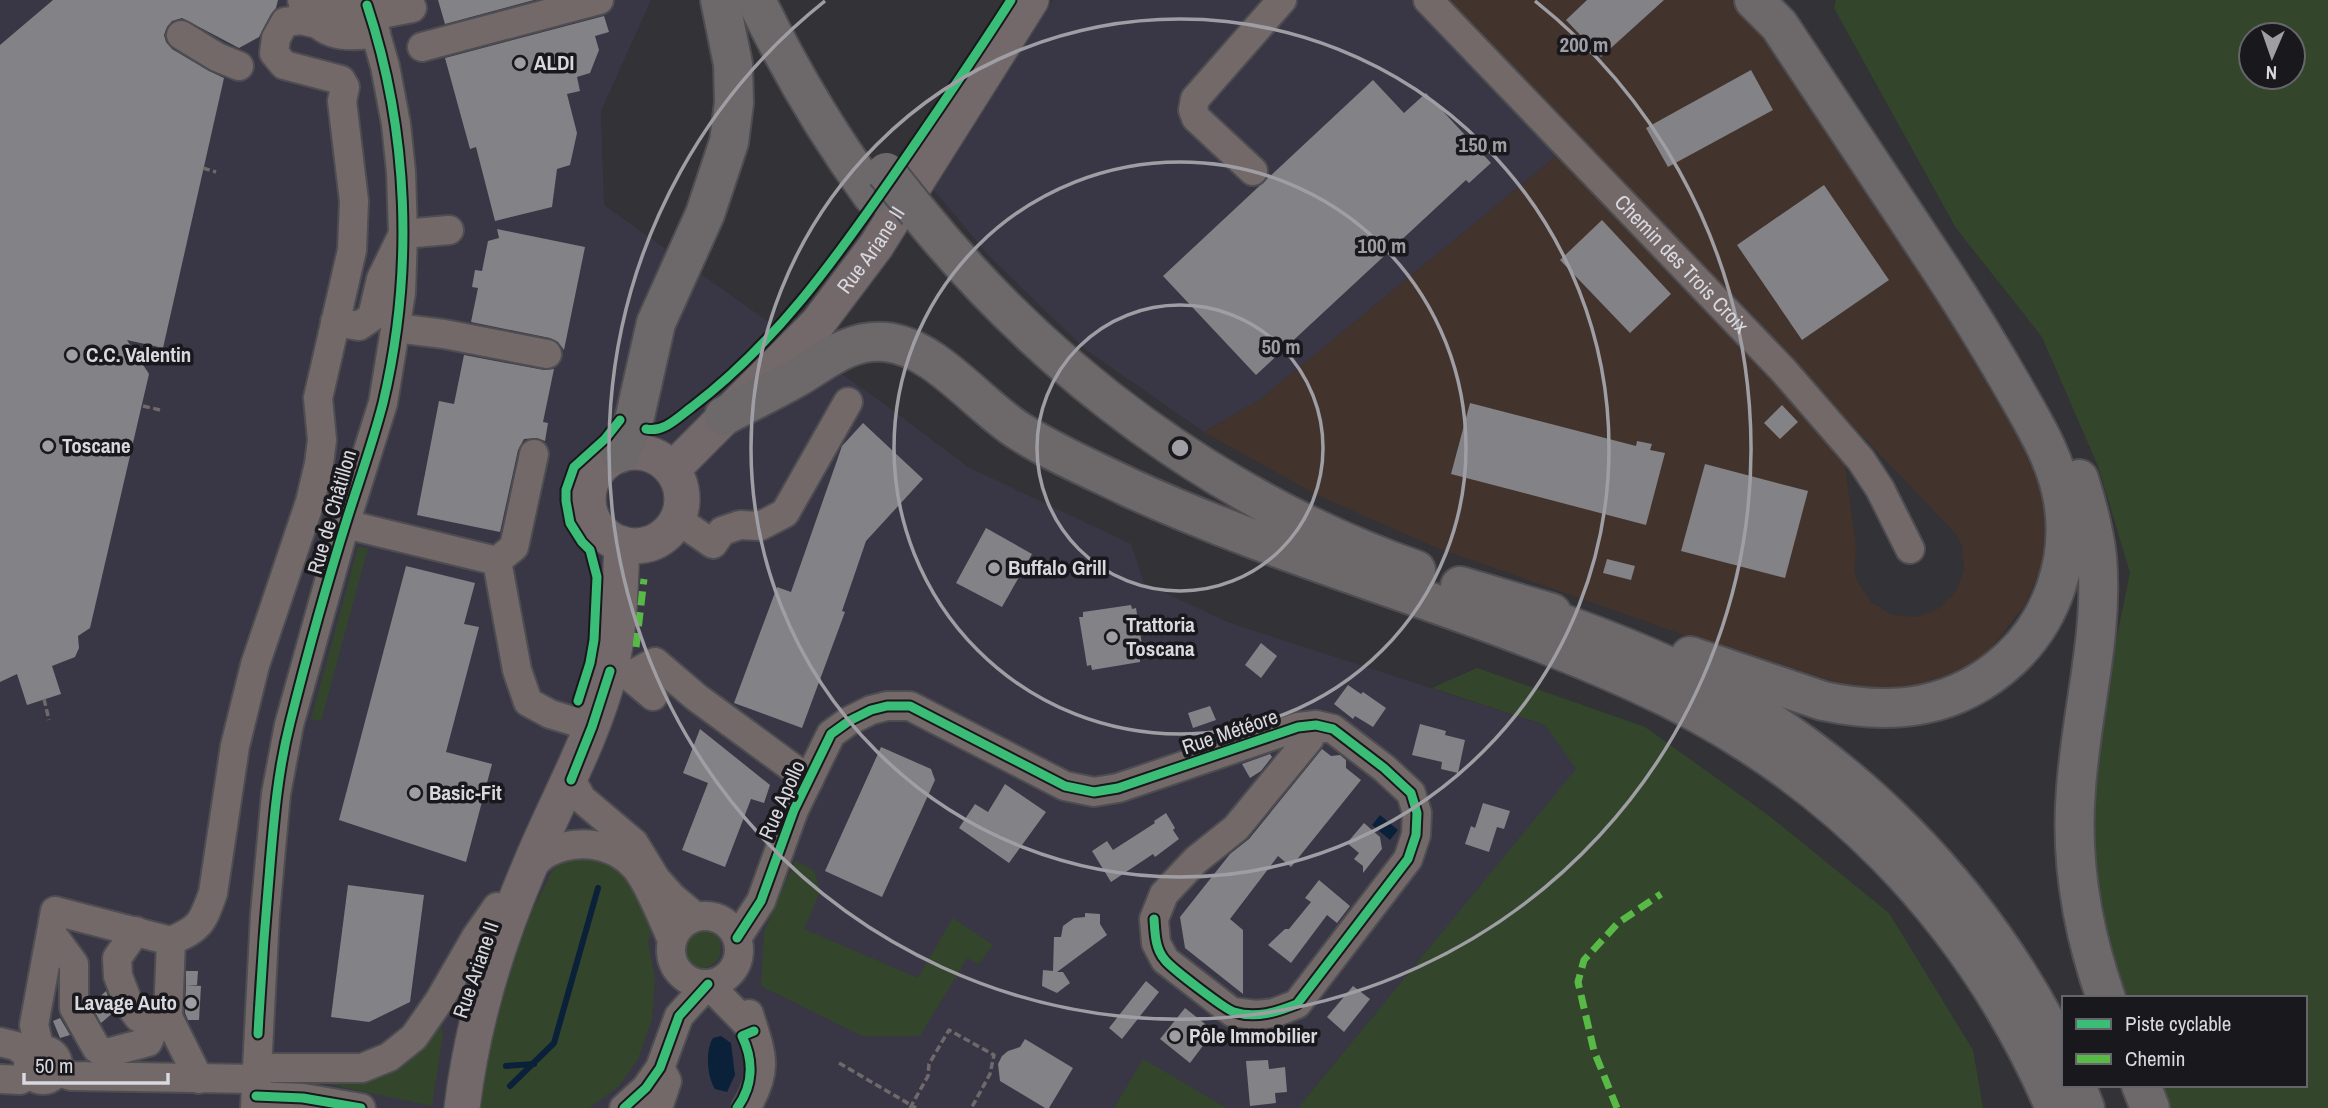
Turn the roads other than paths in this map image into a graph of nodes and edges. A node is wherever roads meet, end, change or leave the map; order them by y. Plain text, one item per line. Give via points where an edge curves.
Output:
1 (599, 0) edge
2 (720, 0) edge
3 (756, 0) edge
4 (784, 0) edge
5 (1031, 0) edge
6 (1282, 0) edge
7 (1428, 0) edge
8 (1754, 0) edge
9 (1789, 0) edge
10 (412, 8) dead end
11 (308, 10) edge
12 (370, 14) edge
13 (181, 35) dead end
14 (422, 47) dead end
15 (239, 66) dead end
16 (1252, 171) dead end
17 (879, 183) junction
18 (910, 224) junction
19 (449, 230) dead end
20 (403, 234) junction
21 (335, 321) junction
22 (396, 328) junction
23 (547, 354) dead end
24 (848, 402) dead end
25 (724, 415) junction
26 (620, 453) junction
27 (534, 454) dead end
28 (673, 469) junction
29 (678, 520) junction
30 (345, 524) junction
31 (622, 544) junction
32 (1910, 549) dead end
33 (497, 561) junction
34 (1372, 581) junction
35 (1460, 586) junction
36 (619, 673) junction
37 (653, 696) dead end
38 (1316, 725) junction
39 (592, 727) junction
40 (831, 734) joint
41 (570, 780) junction
42 (809, 780) junction
43 (533, 857) junction
44 (766, 881) junction
45 (497, 907) junction
46 (705, 917) junction
47 (54, 923) junction
48 (135, 930) junction
49 (672, 940) junction
50 (171, 941) junction
51 (737, 951) junction
52 (708, 985) junction
53 (2105, 996) edge
54 (160, 1020) junction
55 (754, 1031) junction
56 (0, 1042) edge
57 (2062, 1054) edge
58 (38, 1055) junction
59 (660, 1068) junction
60 (0, 1079) edge
61 (199, 1079) junction
62 (2077, 1087) edge
63 (2142, 1087) edge
64 (256, 1088) edge
65 (360, 1108) edge
66 (443, 1108) edge
67 (462, 1108) edge
68 (624, 1108) edge
69 (658, 1108) edge
70 (746, 1108) edge
71 (2055, 1108) edge
72 (2085, 1108) edge
73 (2150, 1108) edge

1 - 14 street
2 - 26 highway via 734,75 729,142 705,214 656,323 633,425
3 - 17 highway via 840,151
4 - 17 highway via 853,124
5 - 25 main road, Rue Ariane II via 876,246 818,323
6 - 16 street via 1195,99 1193,110
7 - 32 street, Chemin des Trois Croix via 1783,370 1861,460
8 - 35 highway via 1779,25 1954,290 2045,443 2059,483 2066,526 2061,570 2045,613 2016,653 1973,687 1919,705 1863,709 1823,701
9 - 53 highway via 1806,40 1837,90 2031,380 2062,433 2078,474 2092,527 2098,584 2074,845 2082,915
10 - 12 street
11 - 12 street via 335,35 356,37
11 - 21 street via 301,20 285,22 274,53 284,65 341,80 345,87 342,101 352,250
12 - 20 street, Rue de Châtillon via 396,124
13 - 15 street
17 - 18 highway
18 - 34 highway via 963,304 1067,400 1181,483 1304,551
18 - 35 highway via 952,254 1087,385 1133,420 1305,524
19 - 20 street
20 - 21 street via 381,279 372,317 359,326
20 - 22 street, Rue de Châtillon
21 - 50 street via 318,398 323,440 319,464 246,703 213,893 194,930
22 - 23 street
22 - 30 street, Rue de Châtillon via 383,403
24 - 29 street via 785,513 760,526 740,525 722,531 713,544
25 - 28 main road, Rue Ariane II
25 - 34 highway via 833,353 874,342 900,345 934,364 988,409 1042,445 1242,535
26 - 28 main road via 641,451
26 - 31 main road via 596,472 587,496 593,521 610,539
27 - 33 street via 514,547
28 - 29 main road via 683,499
29 - 31 main road via 660,539
30 - 33 street
30 - 64 street, Rue de Châtillon via 289,725 276,794
31 - 36 main road, Rue Ariane II
33 - 39 street via 517,670 528,702
34 - 71 highway via 1639,683 1735,734 1822,795 1899,867 1967,948 2014,1024
35 - 57 highway via 1684,673 1818,756 1879,806 1947,878 2010,963
36 - 37 street
36 - 39 main road, Rue Ariane II
36 - 42 street via 655,662
38 - 38 street, Rue Météore via 1310,740 1236,828 1164,894 1154,919 1156,943 1165,960 1233,1012 1274,1013 1297,1003 1408,859 1416,835 1417,814 1410,793 1333,729
38 - 40 street, Rue Météore via 1094,792 1065,786 910,706 871,710
39 - 41 main road, Rue Ariane II
40 - 42 street, Rue Apollo
41 - 43 main road, Rue Ariane II
41 - 46 street via 582,799 634,843 672,897
42 - 44 street, Rue Apollo
43 - 45 main road, Rue Ariane II
43 - 49 street via 568,846 594,845 619,852 637,869
43 - 67 main road, Rue Ariane II via 492,967 473,1037
44 - 46 street
44 - 51 street, Rue Apollo
45 - 64 street via 414,1037 389,1057 362,1068
45 - 66 main road, Rue Ariane II via 463,996
46 - 49 street via 681,926
46 - 51 street via 732,929
47 - 48 street
47 - 54 street via 74,964 74,1008 97,1049 107,1053 148,1042
47 - 58 street
48 - 50 street
48 - 54 street via 117,958 118,976 139,1018
49 - 52 street via 671,957 678,972 691,982
50 - 54 street
51 - 52 street via 725,978
51 - 55 street via 739,985
52 - 55 street
52 - 59 street via 679,1016
54 - 61 street
55 - 70 street via 761,1069 759,1087
56 - 58 street
58 - 60 street via 20,1080
58 - 61 street via 71,1076
59 - 68 street
59 - 69 street via 667,1081
61 - 64 street
62 - 72 highway
63 - 73 highway
64 - 65 street

